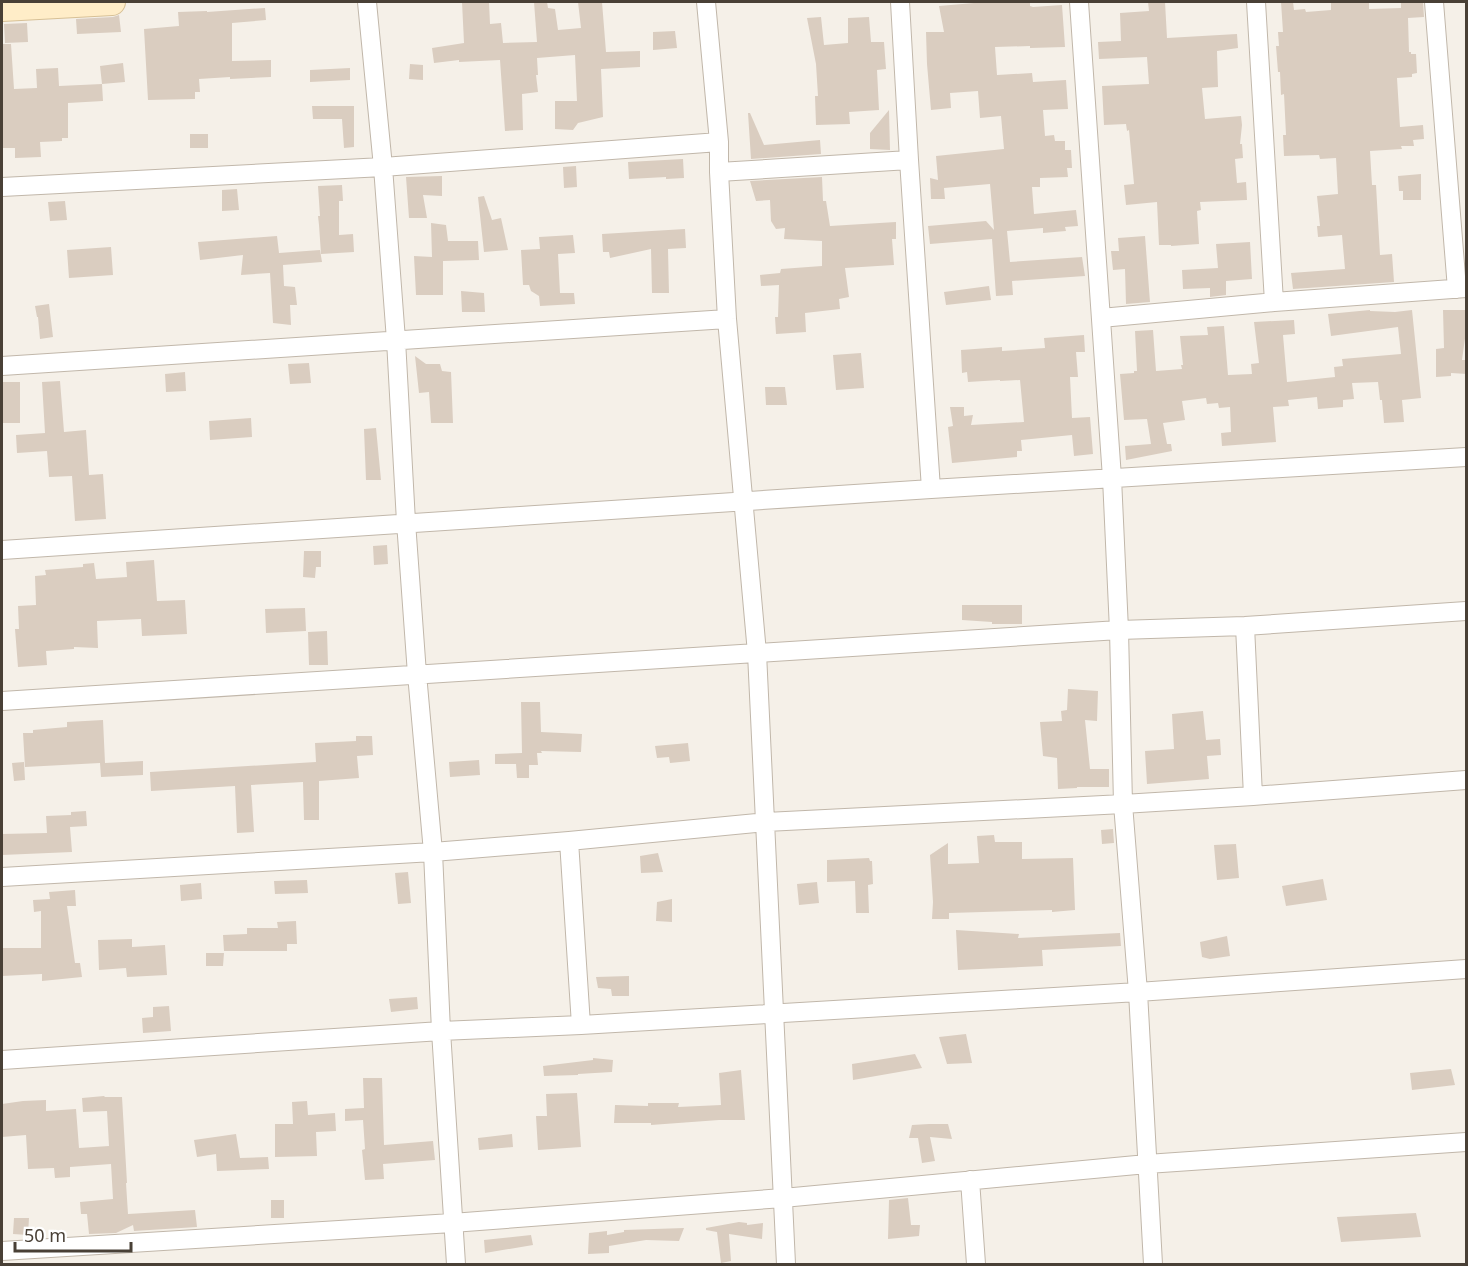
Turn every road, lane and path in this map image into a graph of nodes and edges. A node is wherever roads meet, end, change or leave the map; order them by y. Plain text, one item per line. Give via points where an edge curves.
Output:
1 (112, 2) edge
2 (367, 2) edge
3 (706, 2) edge
4 (900, 2) edge
5 (1079, 2) edge
6 (1256, 2) edge
7 (1434, 2) edge
8 (62, 3) edge
9 (2, 8) edge
10 (719, 142) junction
11 (909, 160) junction
12 (383, 167) junction
13 (719, 172) junction
14 (2, 187) edge
15 (1462, 289) edge
16 (1274, 302) junction
17 (1101, 318) junction
18 (727, 319) junction
19 (396, 340) junction
20 (2, 366) edge
21 (1467, 457) edge
22 (1112, 478) junction
23 (931, 489) junction
24 (742, 501) junction
25 (406, 522) junction
26 (2, 549) edge
27 (1467, 611) edge
28 (1245, 626) junction
29 (1119, 630) junction
30 (758, 653) junction
31 (417, 674) junction
32 (2, 701) edge
33 (1467, 780) edge
34 (1253, 796) junction
35 (1123, 804) junction
36 (766, 822) junction
37 (569, 841) junction
38 (433, 852) junction
39 (2, 877) edge
40 (1467, 969) edge
41 (1138, 992) junction
42 (774, 1014) junction
43 (581, 1025) junction
44 (441, 1031) junction
45 (2, 1060) edge
46 (1467, 1142) edge
47 (1147, 1164) junction
48 (970, 1180) junction
49 (783, 1198) junction
50 (452, 1223) junction
51 (2, 1251) edge
52 (456, 1264) edge
53 (786, 1264) edge
54 (976, 1264) edge
55 (1153, 1264) edge

1 - 8 street
2 - 12 street
3 - 10 street
4 - 11 street
5 - 17 street
6 - 16 street
7 - 15 street
8 - 9 street
10 - 12 street
10 - 13 street
11 - 13 street
11 - 23 street
12 - 14 street
12 - 19 street
13 - 18 street
15 - 16 street
16 - 17 street
17 - 22 street
18 - 19 street
18 - 24 street
19 - 20 street
19 - 25 street
21 - 22 street
22 - 23 street
22 - 29 street
23 - 24 street
24 - 25 street
24 - 30 street
25 - 26 street
25 - 31 street
27 - 28 street
28 - 29 street
28 - 34 street
29 - 30 street
29 - 35 street
30 - 31 street
30 - 36 street
31 - 32 street
31 - 38 street
33 - 34 street
34 - 35 street
35 - 36 street
35 - 41 street
36 - 37 street
36 - 42 street
37 - 38 street
37 - 43 street
38 - 39 street
38 - 44 street
40 - 41 street
41 - 42 street
41 - 47 street
42 - 43 street
42 - 49 street
43 - 44 street
44 - 45 street
44 - 50 street
46 - 47 street
47 - 48 street
47 - 55 street
48 - 49 street
48 - 54 street
49 - 50 street
49 - 53 street
50 - 51 street
50 - 52 street

